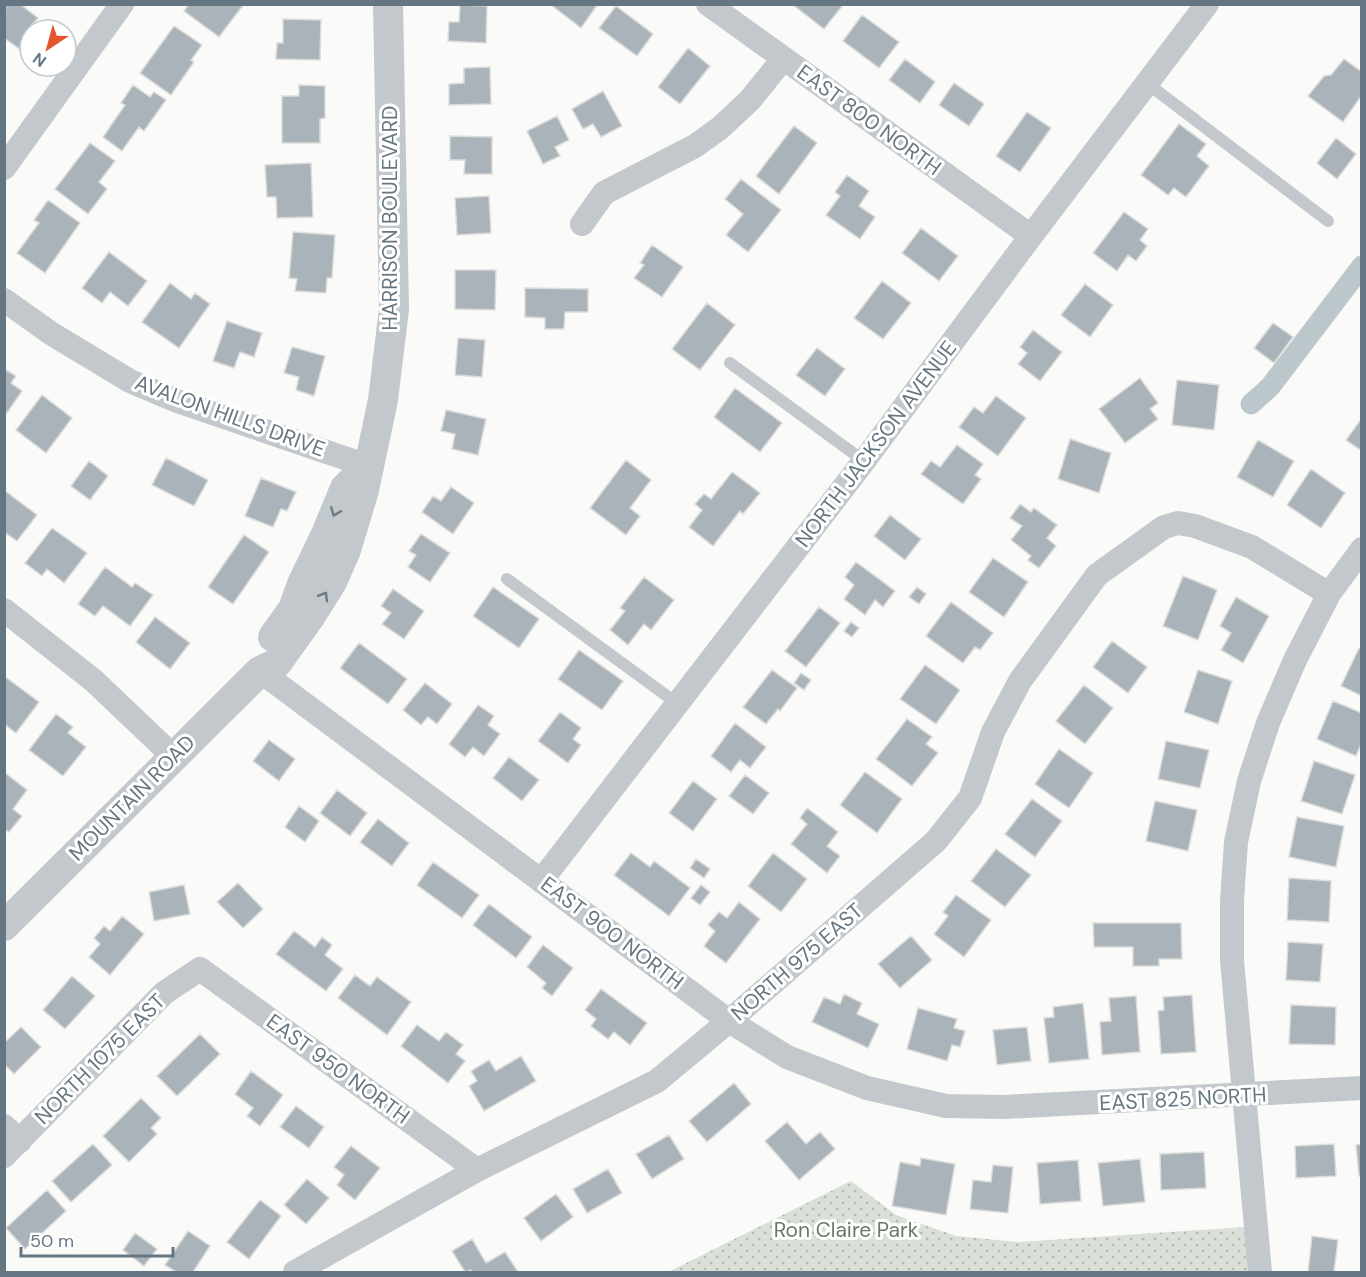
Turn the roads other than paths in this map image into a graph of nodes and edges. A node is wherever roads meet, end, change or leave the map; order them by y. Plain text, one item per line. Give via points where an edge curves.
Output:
1 (122, 4) edge
2 (388, 4) edge
3 (708, 4) edge
4 (1208, 4) edge
5 (783, 59) junction
6 (1148, 84) junction
7 (4, 168) edge
8 (1328, 221) dead end
9 (582, 224) dead end
10 (1031, 236) junction
11 (4, 300) edge
12 (730, 363) dead end
13 (864, 461) junction
14 (368, 466) junction
15 (1362, 549) edge
16 (507, 579) dead end
17 (1329, 594) junction
18 (4, 610) edge
19 (260, 670) junction
20 (678, 704) junction
21 (174, 757) junction
22 (541, 881) junction
23 (4, 926) edge
24 (200, 969) joint
25 (729, 1021) junction
26 (1362, 1089) edge
27 (1245, 1096) junction
28 (1004, 1107) joint
29 (10, 1141) edge
30 (477, 1170) junction
31 (295, 1272) edge
32 (1260, 1272) edge

1 - 7 street
2 - 14 street, HARRISON BOULEVARD via 394,309 383,400
3 - 5 street, EAST 800 NORTH
4 - 6 street, NORTH JACKSON AVENUE
5 - 9 street via 750,100 720,128 695,146 604,193
5 - 10 street, EAST 800 NORTH
6 - 8 lane
6 - 10 street, NORTH JACKSON AVENUE
10 - 13 street, NORTH JACKSON AVENUE
11 - 14 street, AVALON HILLS DRIVE via 130,381 177,401
12 - 13 lane
13 - 20 street, NORTH JACKSON AVENUE
14 - 19 street, MOUNTAIN ROAD via 345,488 293,609 262,653
15 - 17 street
16 - 20 lane
17 - 25 street, NORTH 975 EAST via 1252,547 1195,526 1178,523 1164,527 1097,575 1020,681 993,732 970,798 936,841
17 - 27 street via 1268,723 1249,781 1236,842 1232,960
18 - 21 street via 93,680
19 - 21 street, MOUNTAIN ROAD
19 - 22 street, EAST 900 NORTH
20 - 22 street, NORTH JACKSON AVENUE
21 - 23 street, MOUNTAIN ROAD
22 - 25 street, EAST 900 NORTH
24 - 29 street, NORTH 1075 EAST via 164,993
24 - 30 street, EAST 950 NORTH
25 - 28 street, EAST 900 NORTH via 787,1058 867,1088 946,1106
25 - 30 street, NORTH 975 EAST via 657,1081
26 - 27 street, EAST 825 NORTH
27 - 28 street, EAST 825 NORTH
27 - 32 street
30 - 31 street, NORTH 975 EAST

